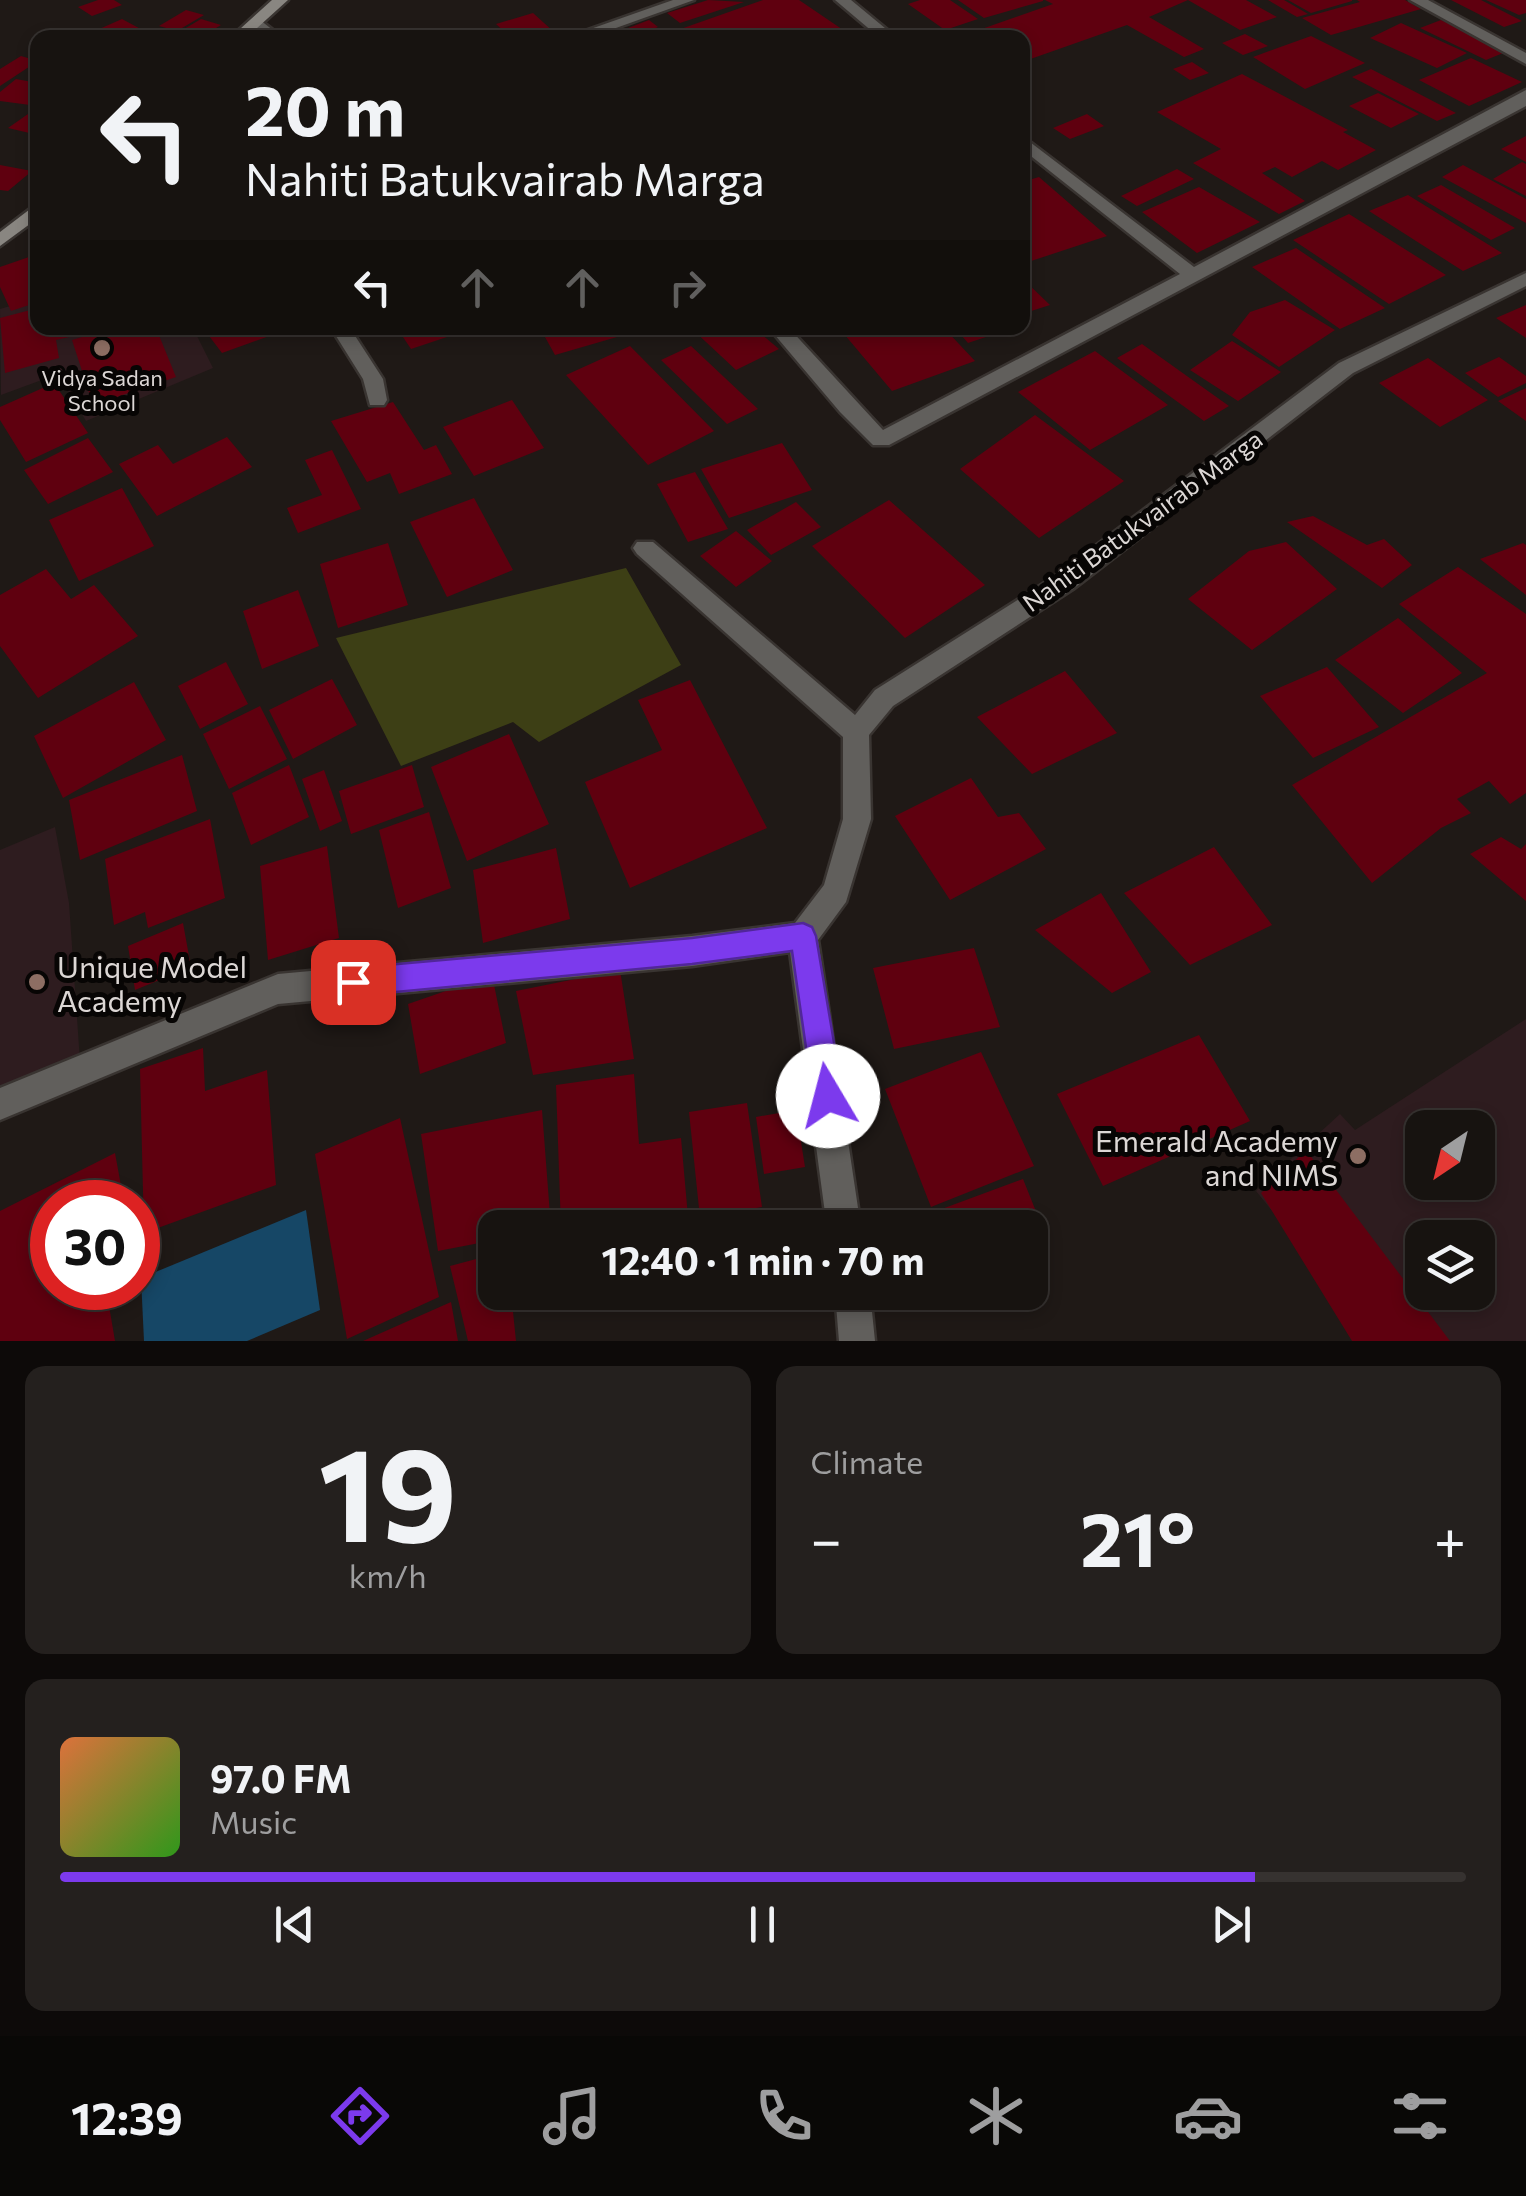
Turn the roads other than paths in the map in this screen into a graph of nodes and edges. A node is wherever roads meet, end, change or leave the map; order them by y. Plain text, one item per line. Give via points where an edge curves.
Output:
1 (282, 0) edge
2 (687, 0) edge
3 (842, 0) edge
4 (1417, 0) edge
5 (255, 23) junction
6 (247, 30) edge
7 (265, 30) edge
8 (596, 30) edge
9 (880, 30) edge
10 (1526, 58) edge
11 (1526, 95) edge
12 (1030, 147) edge
13 (30, 215) edge
14 (0, 241) edge
15 (1194, 276) junction
16 (1526, 279) edge
17 (344, 335) edge
18 (785, 335) edge
19 (376, 400) dead end
20 (646, 548) dead end
21 (856, 732) junction
22 (803, 936) junction
23 (0, 1104) edge
24 (842, 1210) edge
25 (854, 1310) edge
26 (857, 1341) edge

1 - 5 street
2 - 8 street
3 - 9 street
4 - 10 street
5 - 6 street
5 - 7 street
11 - 15 street
12 - 15 street
13 - 14 street
15 - 18 street via 881,440
16 - 21 street, Nahiti Batukvairab Marga via 1346,368 1065,582 884,698
17 - 19 street via 373,380
20 - 21 street
21 - 22 street via 857,819 836,892
22 - 23 street via 278,989
22 - 24 street
25 - 26 street

